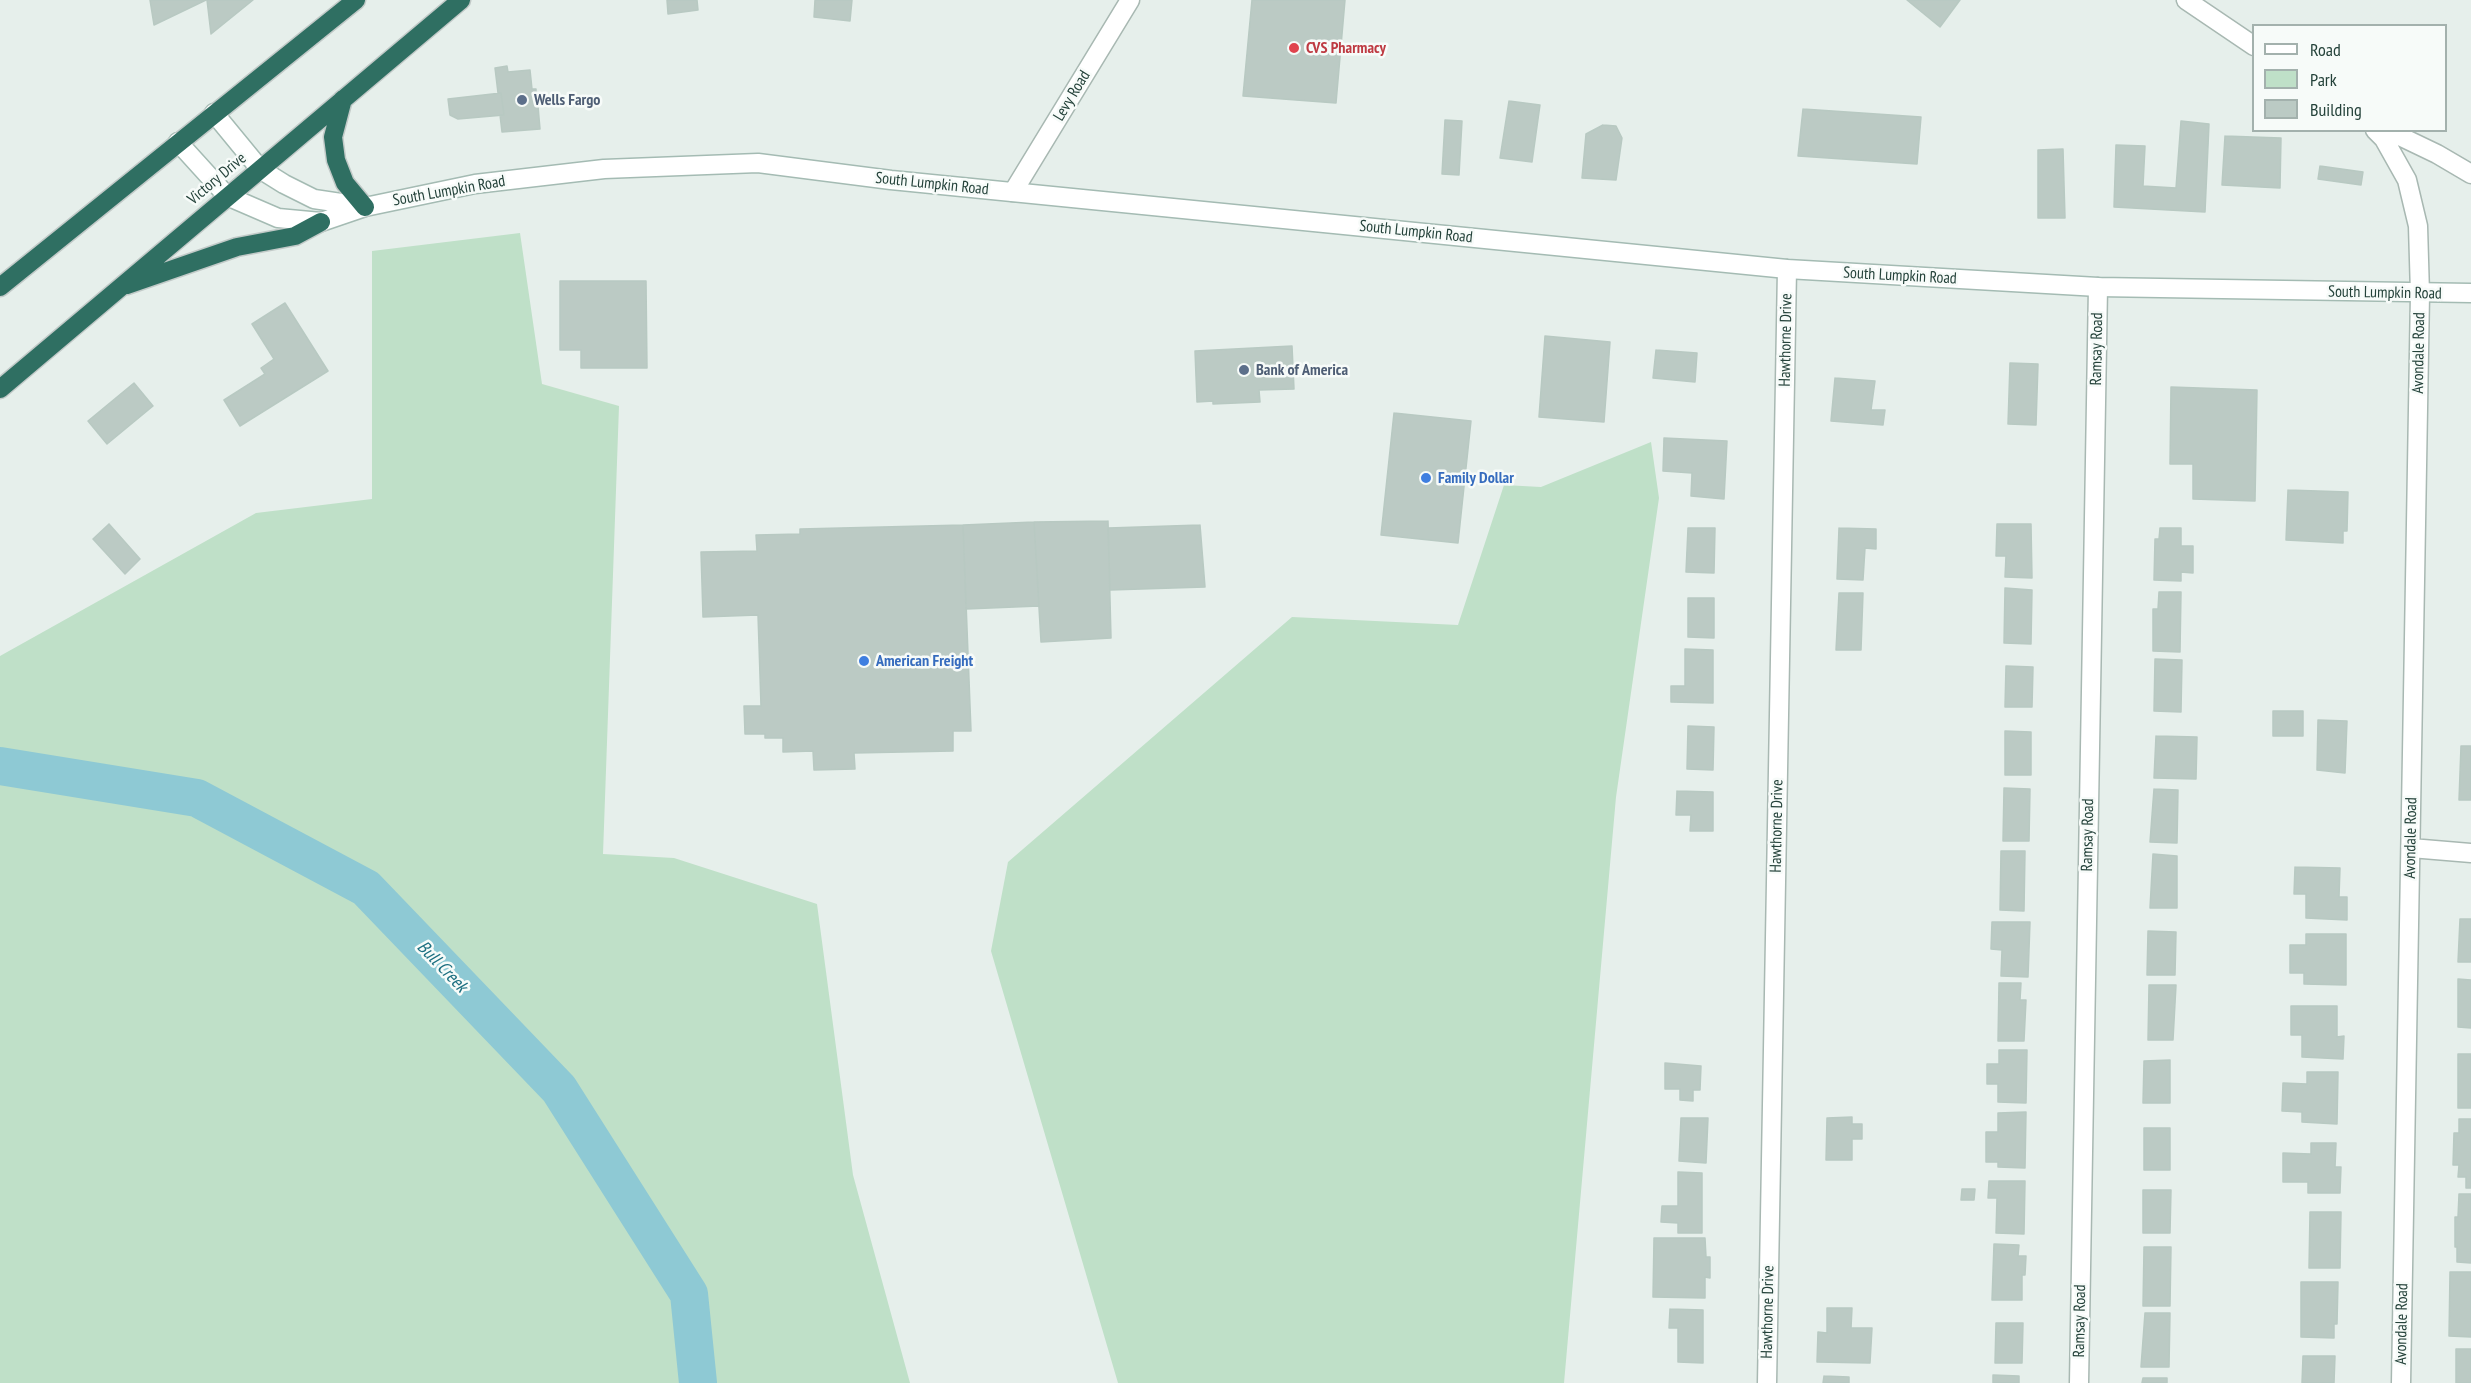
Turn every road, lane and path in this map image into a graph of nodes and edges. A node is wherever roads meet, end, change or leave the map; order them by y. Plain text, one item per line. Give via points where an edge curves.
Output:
1 (356, 0) edge
2 (461, 0) edge
3 (1130, 0) edge
4 (2186, 0) edge
5 (2252, 45) edge
6 (342, 99) junction
7 (214, 113) junction
8 (2377, 132) edge
9 (2391, 132) edge
10 (178, 142) junction
11 (260, 169) junction
12 (2471, 174) edge
13 (1013, 192) junction
14 (227, 196) junction
15 (365, 207) junction
16 (321, 222) junction
17 (1787, 269) junction
18 (0, 287) edge
19 (2098, 287) junction
20 (117, 289) junction
21 (2471, 293) edge
22 (2420, 294) junction
23 (0, 389) edge
24 (2410, 848) junction
25 (2471, 853) edge
26 (1767, 1383) edge
27 (2079, 1383) edge
28 (2401, 1383) edge

1 - 7 highway
2 - 6 highway, Victory Drive
3 - 13 street, Levy Road
4 - 5 street
6 - 11 highway, Victory Drive
6 - 15 highway via 333,137 336,160 345,183
7 - 10 highway
7 - 11 street, South Lumpkin Road
8 - 22 street, Avondale Road via 2408,180 2418,226
9 - 12 street
10 - 14 street, South Lumpkin Road
10 - 18 highway
11 - 14 highway, Victory Drive
11 - 15 street, South Lumpkin Road via 314,199
13 - 15 street, South Lumpkin Road via 758,163 604,168 475,183
13 - 17 street, South Lumpkin Road
14 - 16 street, South Lumpkin Road via 278,218
14 - 20 highway, Victory Drive
15 - 16 street, South Lumpkin Road
16 - 20 highway via 295,236 237,247
17 - 19 street, South Lumpkin Road
17 - 26 street, Hawthorne Drive
19 - 22 street, South Lumpkin Road
19 - 27 street, Ramsay Road
20 - 23 highway, Victory Drive
21 - 22 street, South Lumpkin Road
22 - 24 street, Avondale Road
24 - 25 street
24 - 28 street, Avondale Road

